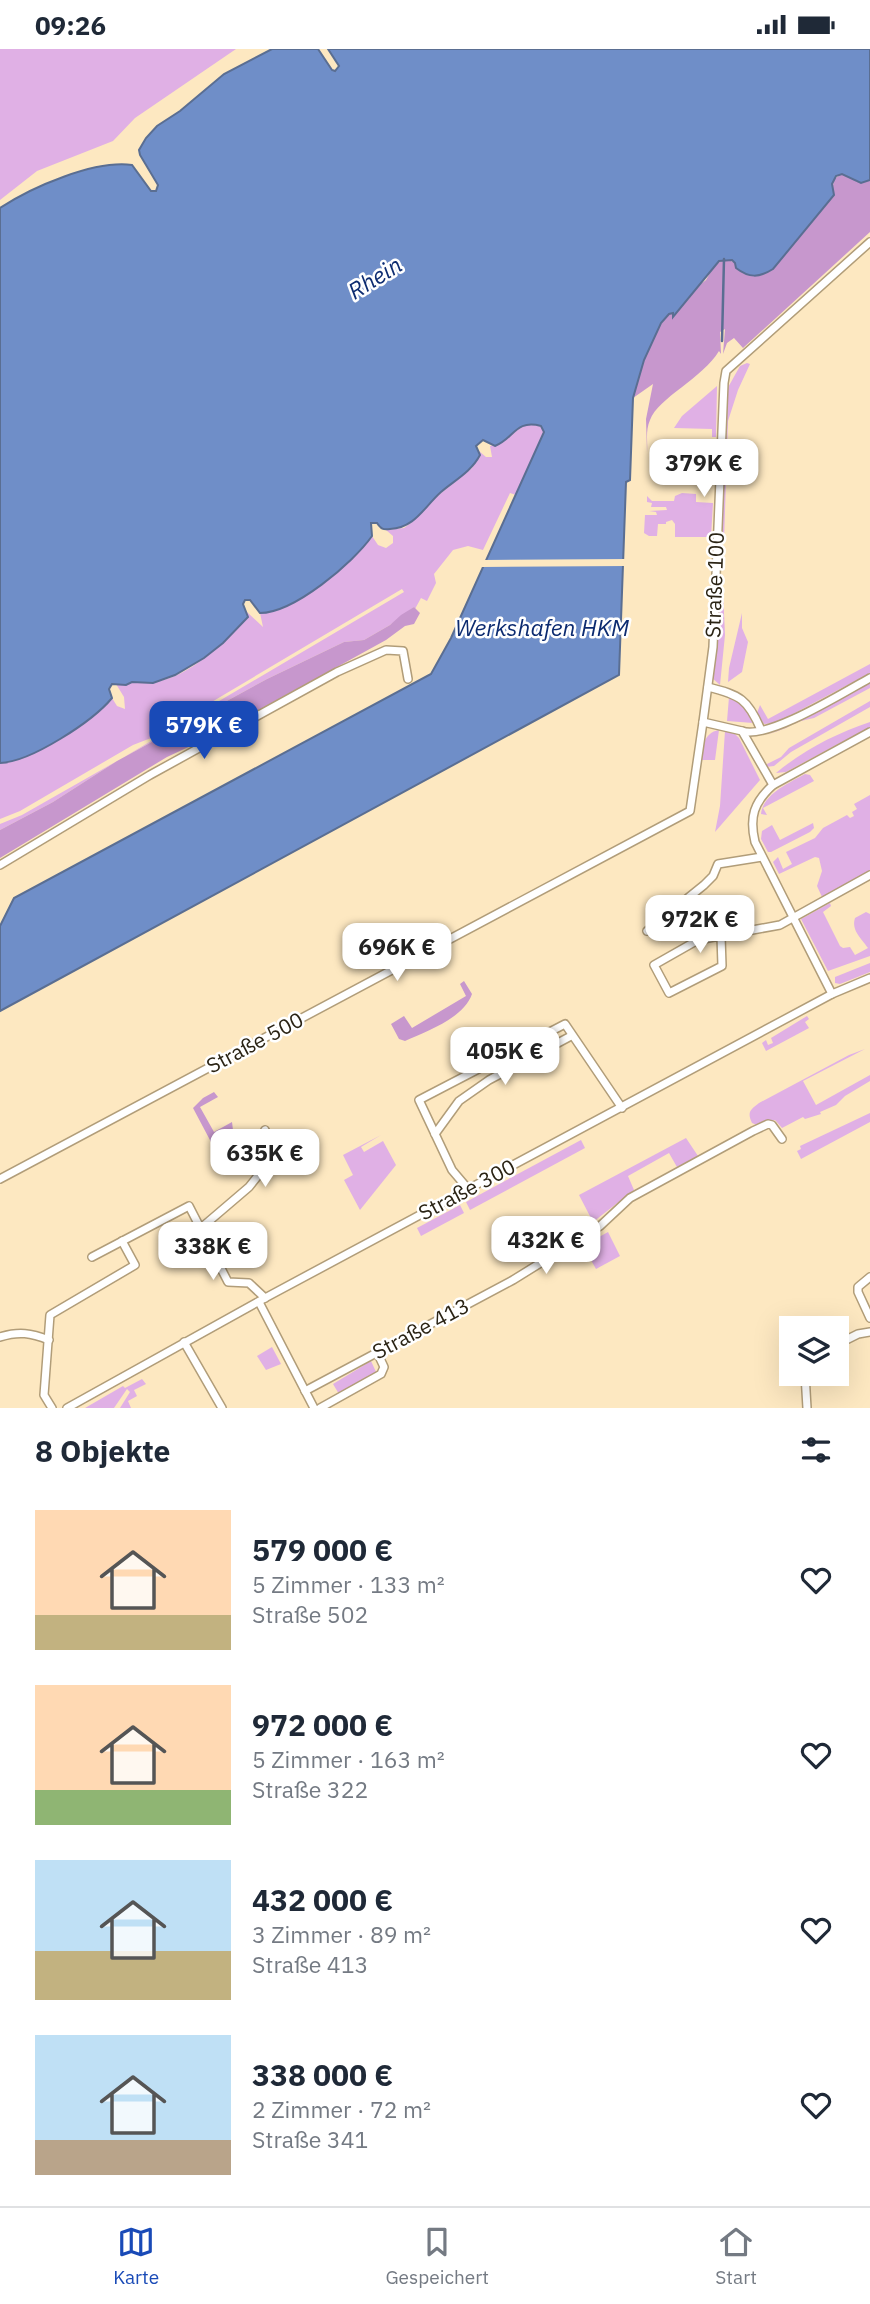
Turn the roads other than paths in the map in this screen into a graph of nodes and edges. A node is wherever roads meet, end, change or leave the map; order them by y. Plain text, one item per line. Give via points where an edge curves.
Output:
1 (870, 242) edge
2 (870, 678) edge
3 (408, 679) dead end
4 (708, 687) junction
5 (703, 722) junction
6 (761, 730) junction
7 (742, 731) junction
8 (870, 732) edge
9 (773, 785) junction
10 (762, 857) junction
11 (0, 865) edge
12 (870, 875) edge
13 (793, 916) junction
14 (648, 930) dead end
15 (721, 936) junction
16 (870, 978) edge
17 (832, 994) junction
18 (571, 1037) junction
19 (622, 1108) junction
20 (265, 1130) dead end
21 (435, 1134) junction
22 (782, 1139) dead end
23 (0, 1179) edge
24 (468, 1190) junction
25 (201, 1227) junction
26 (122, 1241) junction
27 (92, 1257) dead end
28 (870, 1277) edge
29 (262, 1300) junction
30 (870, 1318) edge
31 (869, 1329) edge
32 (0, 1337) edge
33 (849, 1338) edge
34 (49, 1340) junction
35 (184, 1342) junction
36 (377, 1352) junction
37 (806, 1386) edge
38 (305, 1391) junction
39 (52, 1408) edge
40 (67, 1408) edge
41 (222, 1408) edge
42 (314, 1408) edge
43 (320, 1408) edge
44 (807, 1408) edge

1 - 4 street, Straße 100 via 726,371
2 - 6 street via 784,724
3 - 11 street via 403,651 386,650 337,672 150,775
4 - 5 street, Straße 100
4 - 6 street via 747,703
5 - 7 street
5 - 23 street, Straße 500 via 690,811
6 - 7 street
7 - 9 street
8 - 9 street
9 - 10 street via 754,807 751,818
10 - 13 street
10 - 14 street via 719,863 705,885
12 - 13 street
13 - 15 street via 780,925
13 - 17 street
15 - 15 street via 722,966 669,993 654,965 698,940
16 - 17 street, Straße 300
17 - 19 street, Straße 300
18 - 19 street
18 - 21 street via 459,1101
18 - 21 street via 565,1024 419,1100
19 - 24 street, Straße 300
20 - 25 street via 272,1158 237,1199
21 - 24 street via 452,1170
22 - 36 street, Straße 413 via 772,1125 753,1131 630,1198 600,1226 513,1280
24 - 29 street, Straße 300
25 - 26 street via 189,1206
25 - 29 street via 228,1282 249,1283
26 - 27 street
26 - 34 street via 135,1265 50,1315
28 - 30 street via 858,1292
29 - 35 street, Straße 300
29 - 38 street
31 - 33 street
32 - 34 street via 16,1332
34 - 39 street via 44,1395
35 - 40 street, Straße 300
35 - 41 street
36 - 38 street, Straße 413
36 - 43 street via 384,1367 381,1374
37 - 44 street
38 - 42 street

